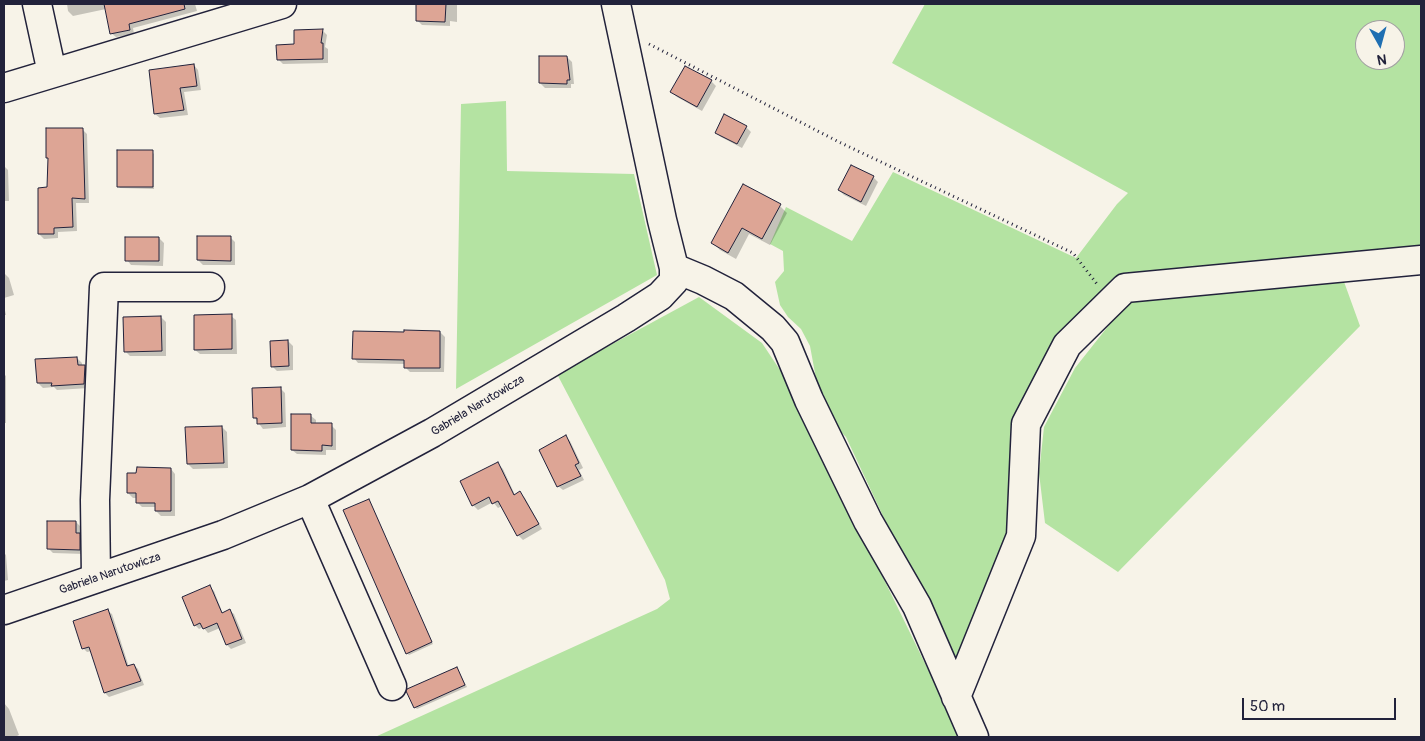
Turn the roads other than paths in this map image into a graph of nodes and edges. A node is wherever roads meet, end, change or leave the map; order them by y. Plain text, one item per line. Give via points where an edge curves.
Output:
1 (37, 4) edge
2 (282, 4) edge
3 (619, 17) edge
4 (52, 73) junction
5 (4, 88) edge
6 (1421, 260) edge
7 (674, 268) junction
8 (210, 287) dead end
9 (310, 499) junction
10 (96, 578) junction
11 (4, 610) edge
12 (392, 686) dead end
13 (956, 696) junction
14 (974, 737) edge

1 - 4 street
2 - 4 street
3 - 7 street
4 - 5 street
6 - 13 street via 1125,288 1067,345 1026,424 1021,536
7 - 9 street, Gabriela Narutowicza via 674,281 670,286 626,318 432,434
7 - 13 street via 734,296 785,342 808,400 868,521 917,606
8 - 10 street via 104,287 95,500
9 - 10 street, Gabriela Narutowicza via 223,535
9 - 12 street
10 - 11 street, Gabriela Narutowicza
13 - 14 street

